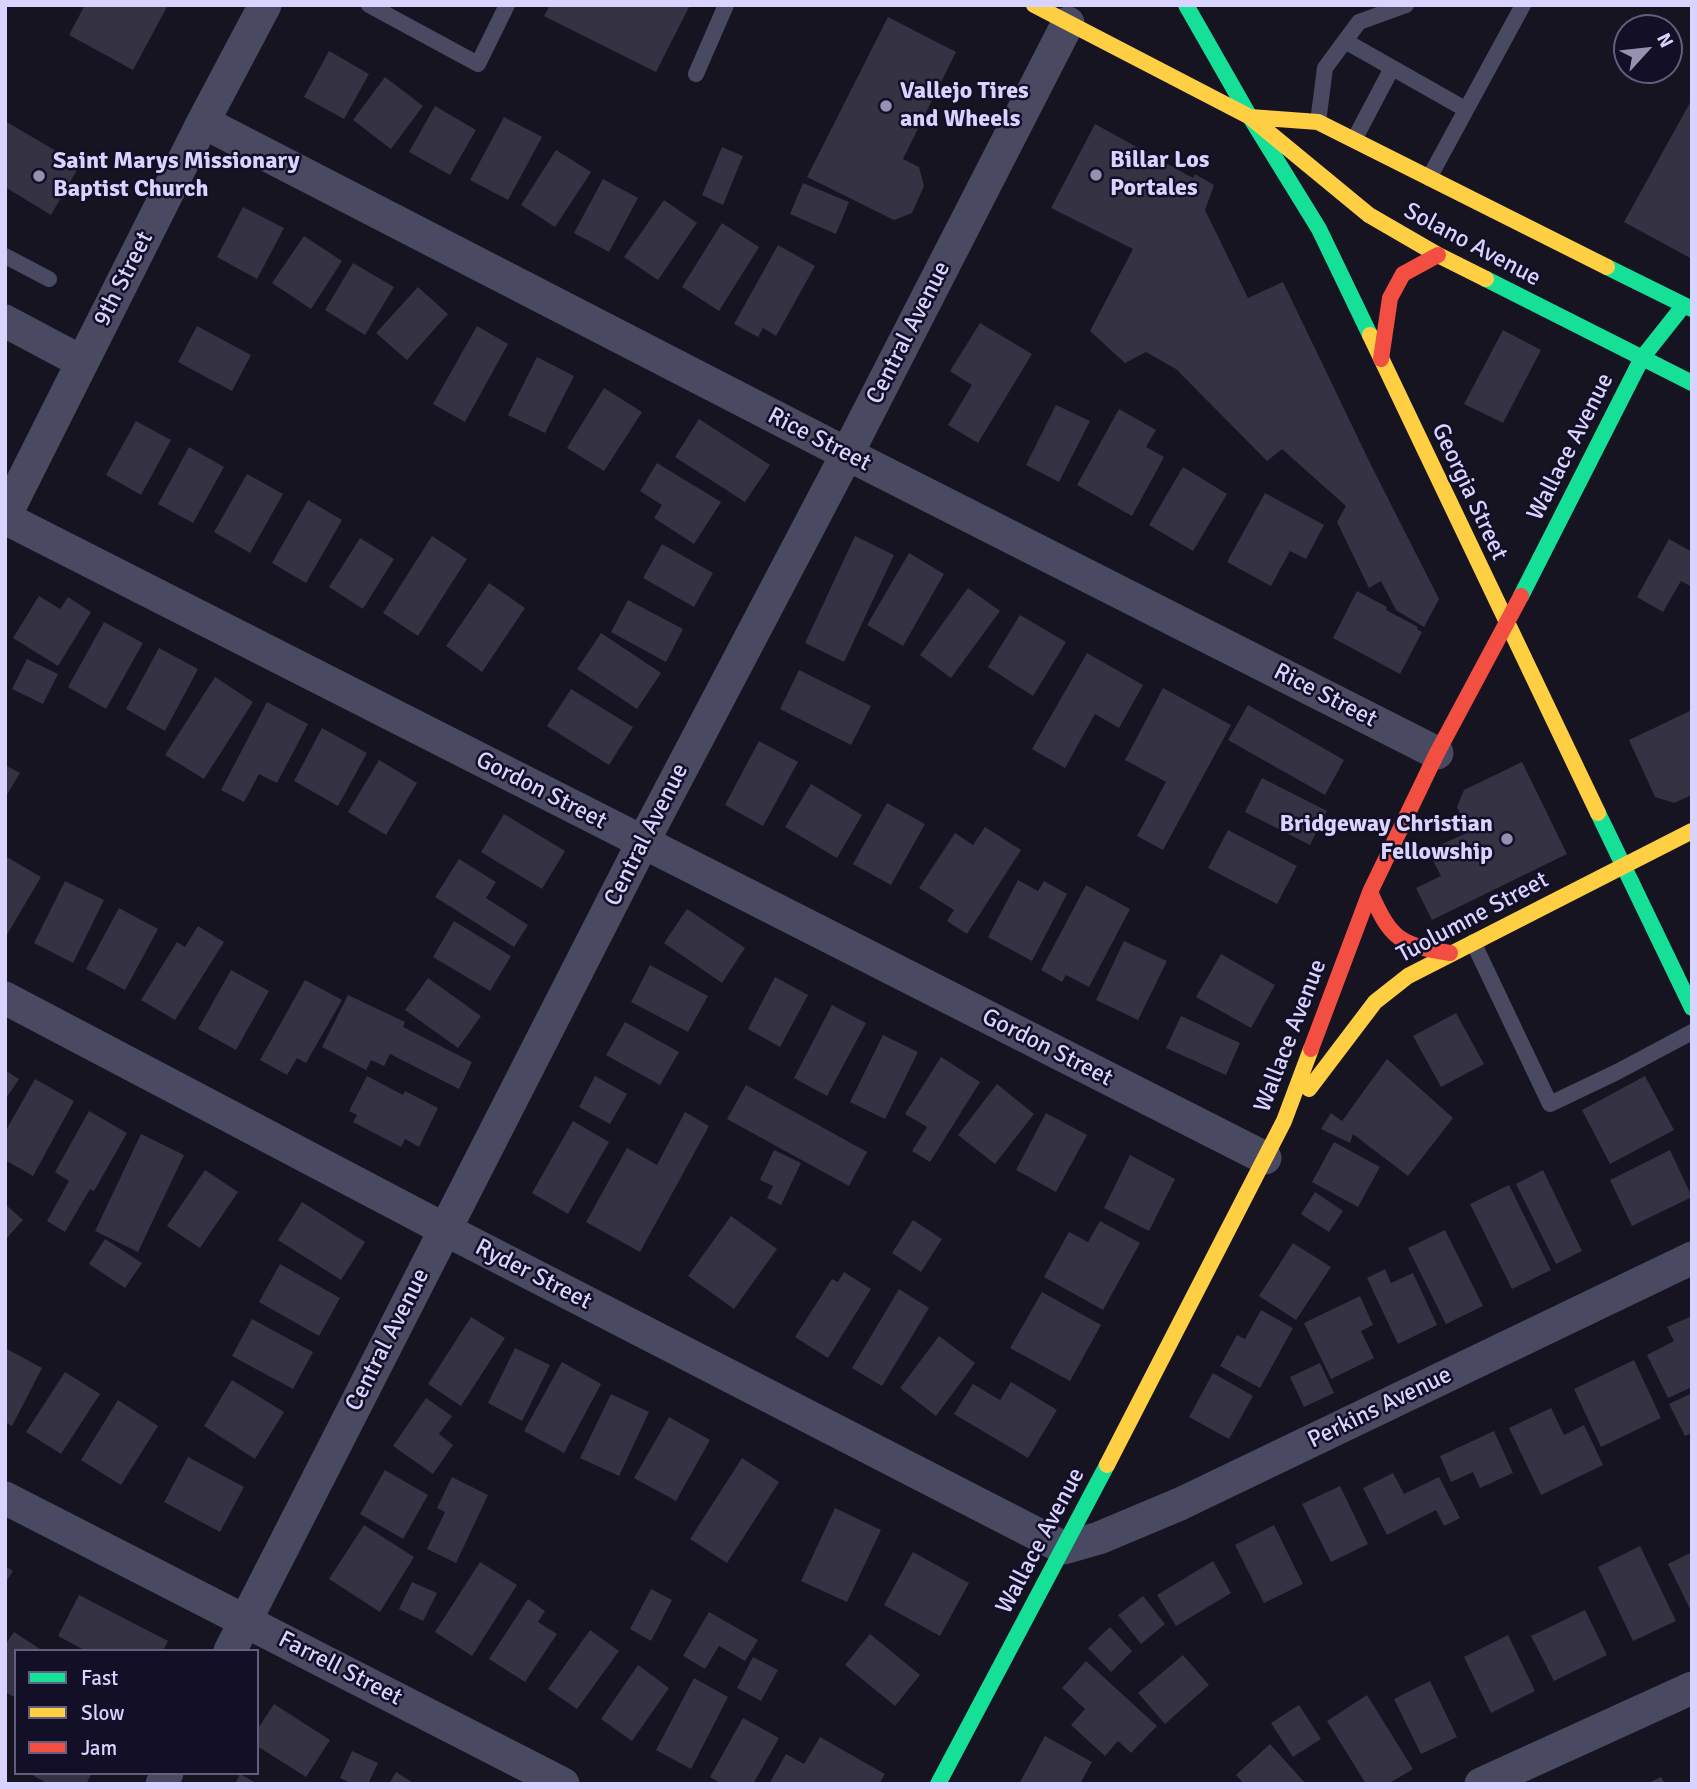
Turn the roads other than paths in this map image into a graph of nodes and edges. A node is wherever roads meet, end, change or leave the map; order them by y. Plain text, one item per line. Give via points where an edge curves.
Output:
1 (265, 5) edge
2 (369, 5) edge
3 (507, 5) edge
4 (726, 5) edge
5 (1034, 5) edge
6 (1406, 5) edge
7 (1523, 5) edge
8 (1188, 6) edge
9 (1068, 23) junction
10 (1345, 41) junction
11 (1392, 68) junction
12 (696, 74) dead end
13 (1465, 109) junction
14 (1251, 117) junction
15 (203, 122) junction
16 (1318, 122) junction
17 (1354, 140) junction
18 (1429, 178) junction
19 (1438, 255) junction
20 (5, 257) edge
21 (49, 279) dead end
22 (1688, 307) edge
23 (5, 321) edge
24 (1642, 358) junction
25 (1381, 359) junction
26 (82, 362) junction
27 (1692, 383) edge
28 (847, 454) junction
29 (5, 517) edge
30 (1507, 624) junction
31 (1437, 753) junction
32 (1692, 831) edge
33 (643, 842) junction
34 (1622, 865) junction
35 (1370, 892) junction
36 (1473, 942) junction
37 (1450, 953) junction
38 (5, 998) edge
39 (1692, 1008) edge
40 (1692, 1032) edge
41 (1284, 1121) junction
42 (1265, 1158) junction
43 (444, 1229) junction
44 (1692, 1258) edge
45 (5, 1498) edge
46 (1064, 1548) junction
47 (246, 1621) junction
48 (231, 1649) edge
49 (1692, 1688) edge
50 (564, 1784) edge
51 (938, 1784) edge
52 (1481, 1784) edge

1 - 15 street, 9th Street
2 - 3 lane via 478,64
4 - 12 lane
5 - 9 main road, Solano Avenue
6 - 10 lane via 1359,22
7 - 13 lane
8 - 14 main road, Georgia Street
9 - 14 main road, Solano Avenue
9 - 28 street, Central Avenue
10 - 11 lane
10 - 16 lane via 1325,68
11 - 13 lane
11 - 17 lane
13 - 18 lane
14 - 16 main road, Solano Avenue
14 - 19 main road, Solano Avenue via 1369,215
14 - 25 main road, Georgia Street via 1319,229
15 - 26 street, 9th Street
15 - 28 street, Rice Street
16 - 17 main road, Solano Avenue
17 - 18 main road, Solano Avenue
18 - 22 main road, Solano Avenue
19 - 24 main road, Solano Avenue
19 - 25 main road via 1403,274 1390,298
20 - 21 lane
22 - 24 main road, Wallace Avenue
23 - 26 street
24 - 27 main road, Solano Avenue
24 - 30 main road, Wallace Avenue
25 - 30 main road, Georgia Street
26 - 29 street, 9th Street
28 - 31 street, Rice Street
28 - 33 street, Central Avenue
29 - 33 street, Gordon Street
30 - 31 main road, Wallace Avenue
30 - 34 main road, Georgia Street
31 - 35 main road, Wallace Avenue
32 - 34 main road, Tuolumne Street
33 - 42 street, Gordon Street
33 - 43 street, Central Avenue
34 - 36 main road, Tuolumne Street
34 - 39 main road, Georgia Street
35 - 37 main road via 1393,935 1414,947
35 - 41 main road, Wallace Avenue
36 - 37 main road, Tuolumne Street
36 - 40 lane via 1550,1104
37 - 41 main road, Tuolumne Street via 1408,976 1375,1002
38 - 43 street, Ryder Street
41 - 42 main road, Wallace Avenue
42 - 46 main road, Wallace Avenue
43 - 46 street, Ryder Street
43 - 47 street, Central Avenue
44 - 46 street, Perkins Avenue via 1180,1504
45 - 47 street, Farrell Street
46 - 51 main road, Wallace Avenue
47 - 48 street, Central Avenue
47 - 50 street, Farrell Street
49 - 52 street

